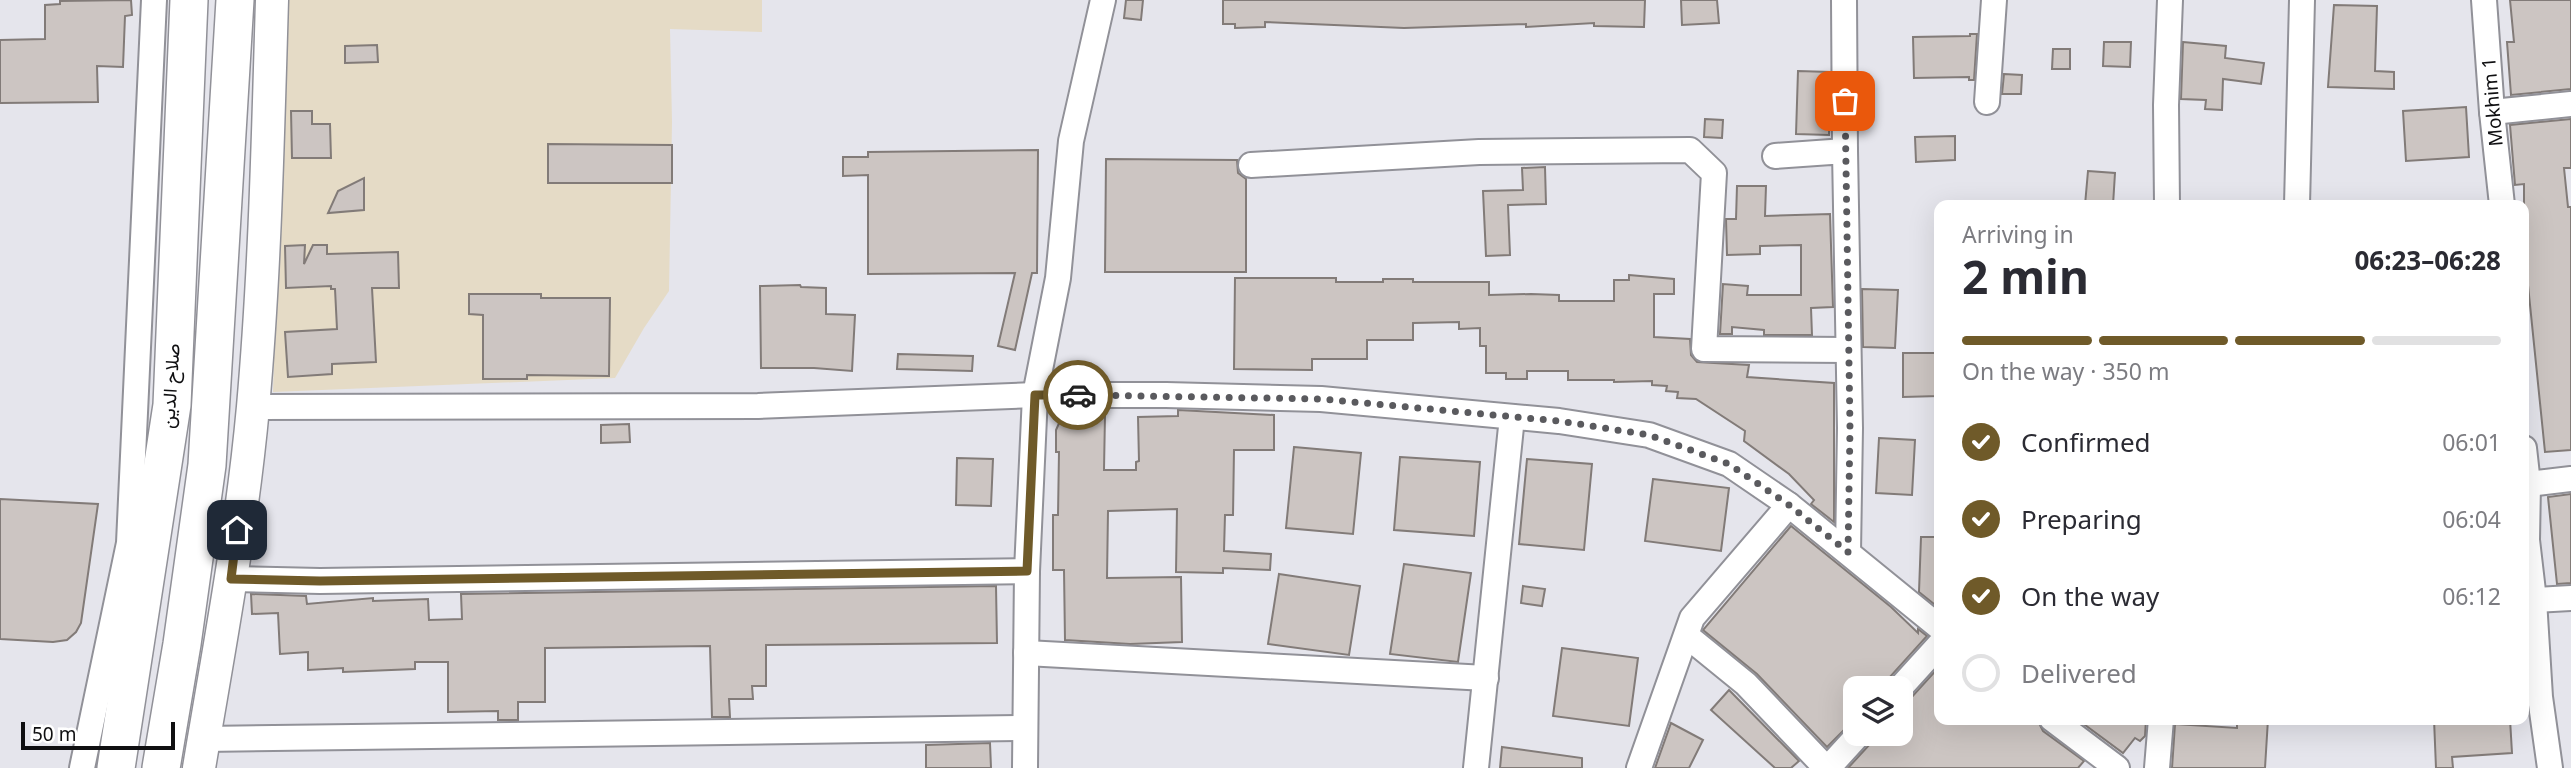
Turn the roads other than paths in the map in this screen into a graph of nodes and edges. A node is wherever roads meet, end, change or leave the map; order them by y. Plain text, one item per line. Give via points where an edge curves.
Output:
1 (154, 0) edge
2 (188, 0) edge
3 (234, 0) edge
4 (272, 0) edge
5 (1103, 0) edge
6 (1844, 0) edge
7 (1994, 0) edge
8 (2170, 0) edge
9 (2302, 0) edge
10 (2484, 0) edge
11 (1987, 103) dead end
12 (2571, 104) edge
13 (2492, 112) junction
14 (1845, 151) junction
15 (1776, 156) dead end
16 (1251, 164) dead end
17 (2167, 200) edge
18 (2297, 200) edge
19 (2501, 200) edge
20 (1848, 350) junction
21 (1035, 395) junction
22 (253, 407) junction
23 (1512, 417) junction
24 (2571, 479) edge
25 (2529, 484) edge
26 (1789, 505) junction
27 (1848, 552) junction
28 (2529, 562) edge
29 (1027, 571) junction
30 (231, 579) junction
31 (2571, 598) edge
32 (2534, 600) junction
33 (1934, 624) edge
34 (1687, 636) junction
35 (1934, 651) edge
36 (1026, 653) junction
37 (1911, 676) edge
38 (1486, 678) junction
39 (2060, 725) edge
40 (2161, 725) edge
41 (1025, 728) junction
42 (1848, 746) edge
43 (202, 753) edge
44 (2113, 767) edge
45 (82, 768) edge
46 (116, 768) edge
47 (161, 768) edge
48 (1025, 768) edge
49 (1476, 768) edge
50 (1639, 768) edge
51 (1827, 768) edge
52 (2157, 768) edge
53 (2550, 768) edge

1 - 45 street via 129,543
2 - 46 highway, صلاح الدين via 172,405
3 - 47 highway via 207,465
4 - 22 main road
5 - 21 street via 1071,141 1058,278
6 - 14 street
7 - 11 street
8 - 17 street
9 - 18 street
10 - 13 street, Mokhim 1
12 - 13 street
13 - 19 street, Mokhim 1
14 - 15 street
14 - 20 street
16 - 20 street via 1479,152 1690,150 1714,173 1704,349
20 - 27 street
21 - 22 street via 758,406
21 - 23 street via 1321,399
21 - 29 street
22 - 30 main road
23 - 26 street via 1649,435 1729,464
23 - 38 street
24 - 25 street
26 - 27 street
26 - 34 street via 1692,618
27 - 33 street
28 - 32 street
29 - 30 street
29 - 36 street
30 - 43 main road
31 - 32 street
32 - 53 street
34 - 50 street
34 - 51 street via 1746,684
35 - 37 street
36 - 38 street
36 - 41 street
38 - 49 street
39 - 44 street
40 - 52 street
41 - 43 street
41 - 48 street
42 - 51 street

